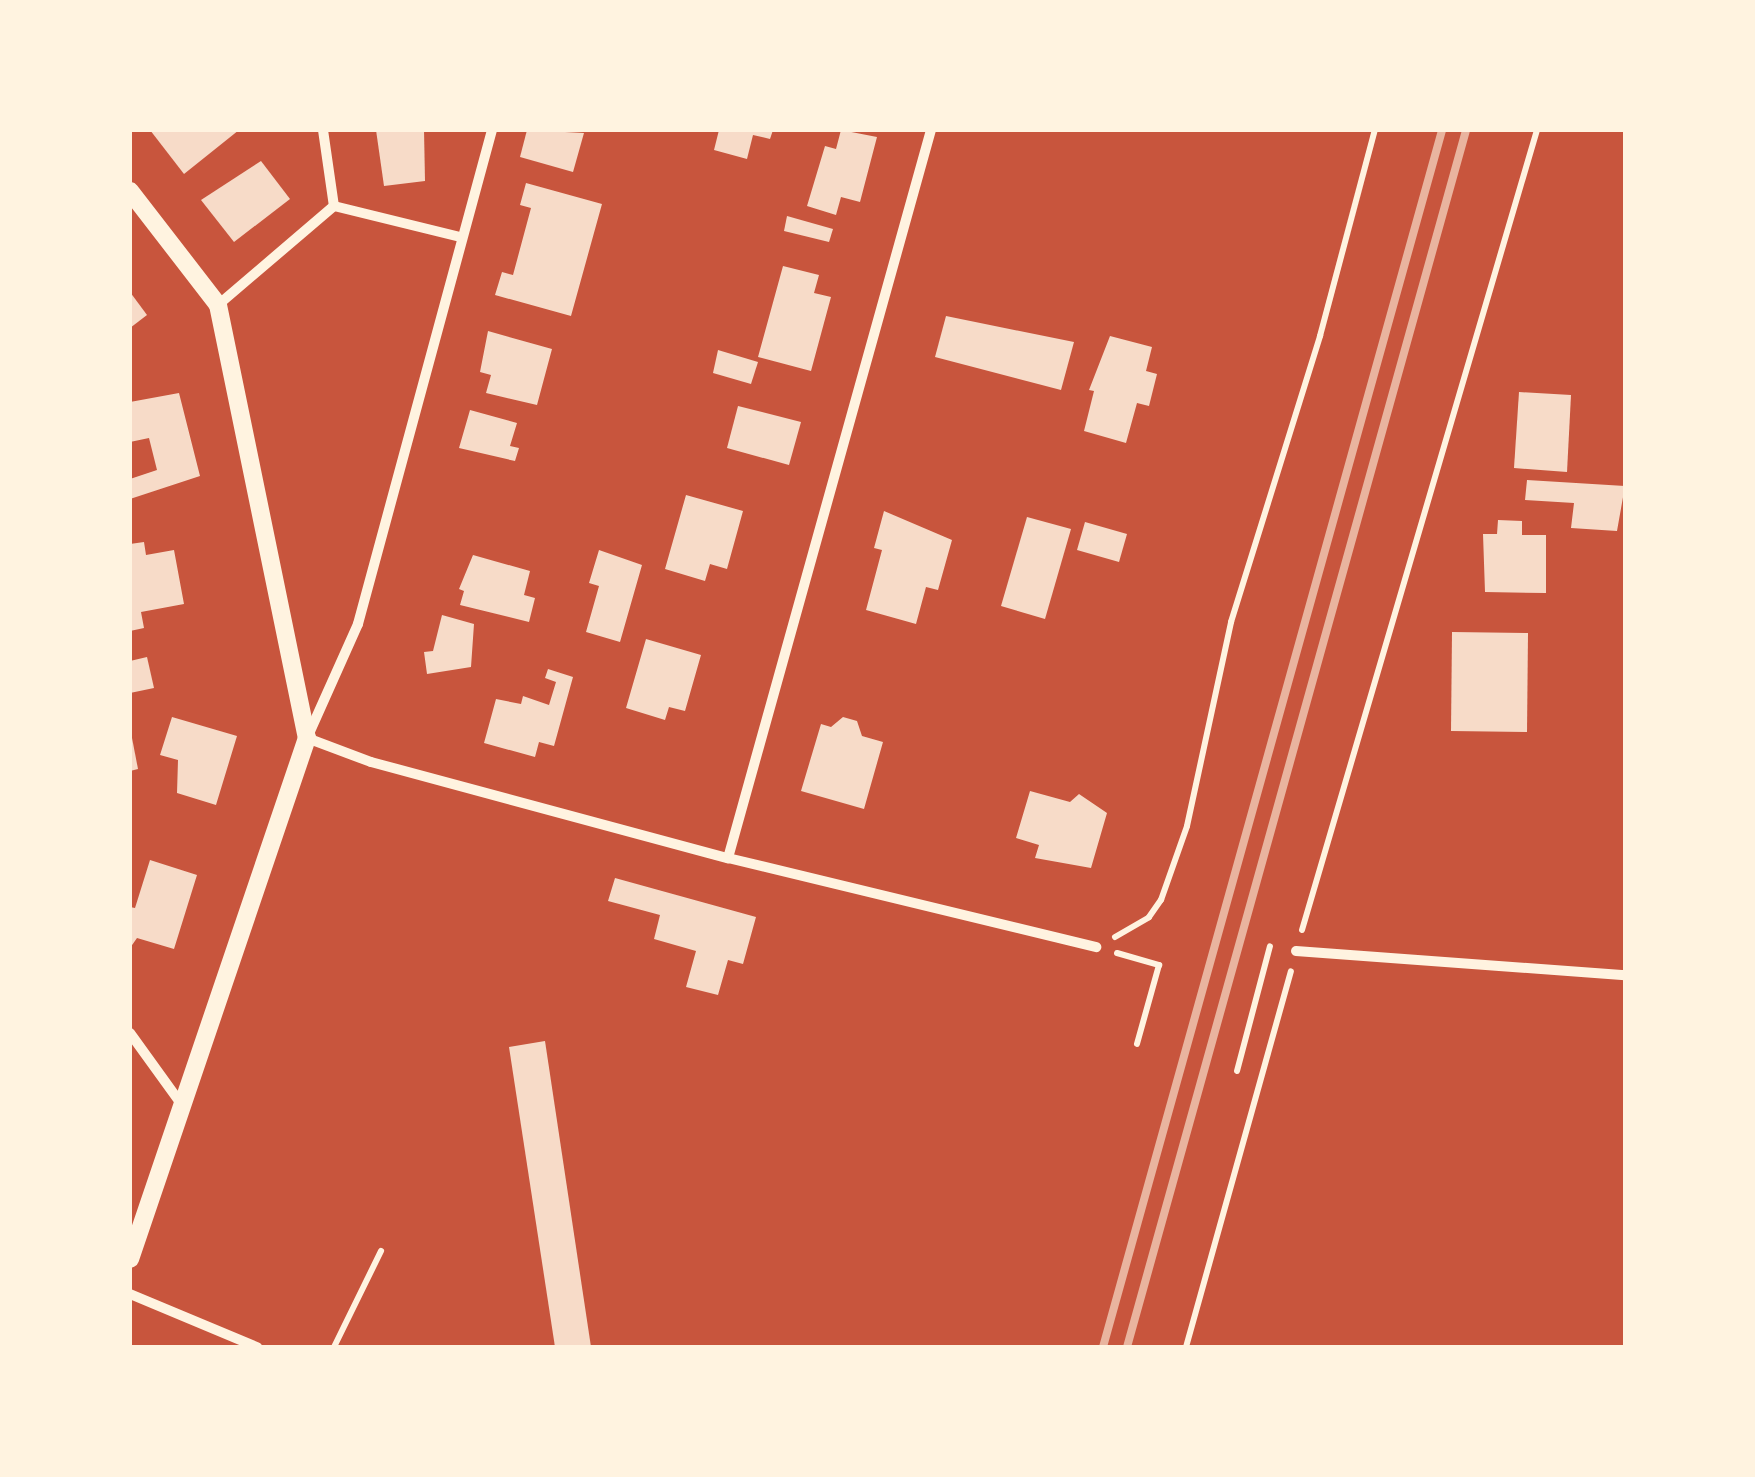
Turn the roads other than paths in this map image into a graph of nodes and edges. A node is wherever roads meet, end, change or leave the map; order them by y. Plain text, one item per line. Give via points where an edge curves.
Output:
1 (323, 130) edge
2 (492, 130) edge
3 (931, 130) edge
4 (130, 191) edge
5 (334, 206) junction
6 (460, 237) junction
7 (218, 305) junction
8 (308, 738) junction
9 (728, 858) junction
10 (1096, 947) road end
11 (1296, 951) road end
12 (1625, 975) edge
13 (130, 1033) edge
14 (183, 1107) junction
15 (130, 1259) edge
16 (130, 1294) edge
17 (257, 1347) edge

1 - 5 street
2 - 6 street
3 - 9 street
4 - 7 street
5 - 6 street
5 - 7 street
6 - 8 street via 358,624
7 - 8 street
8 - 9 street via 372,762
8 - 14 street
9 - 10 street
11 - 12 street
13 - 14 street
14 - 15 street
16 - 17 street

